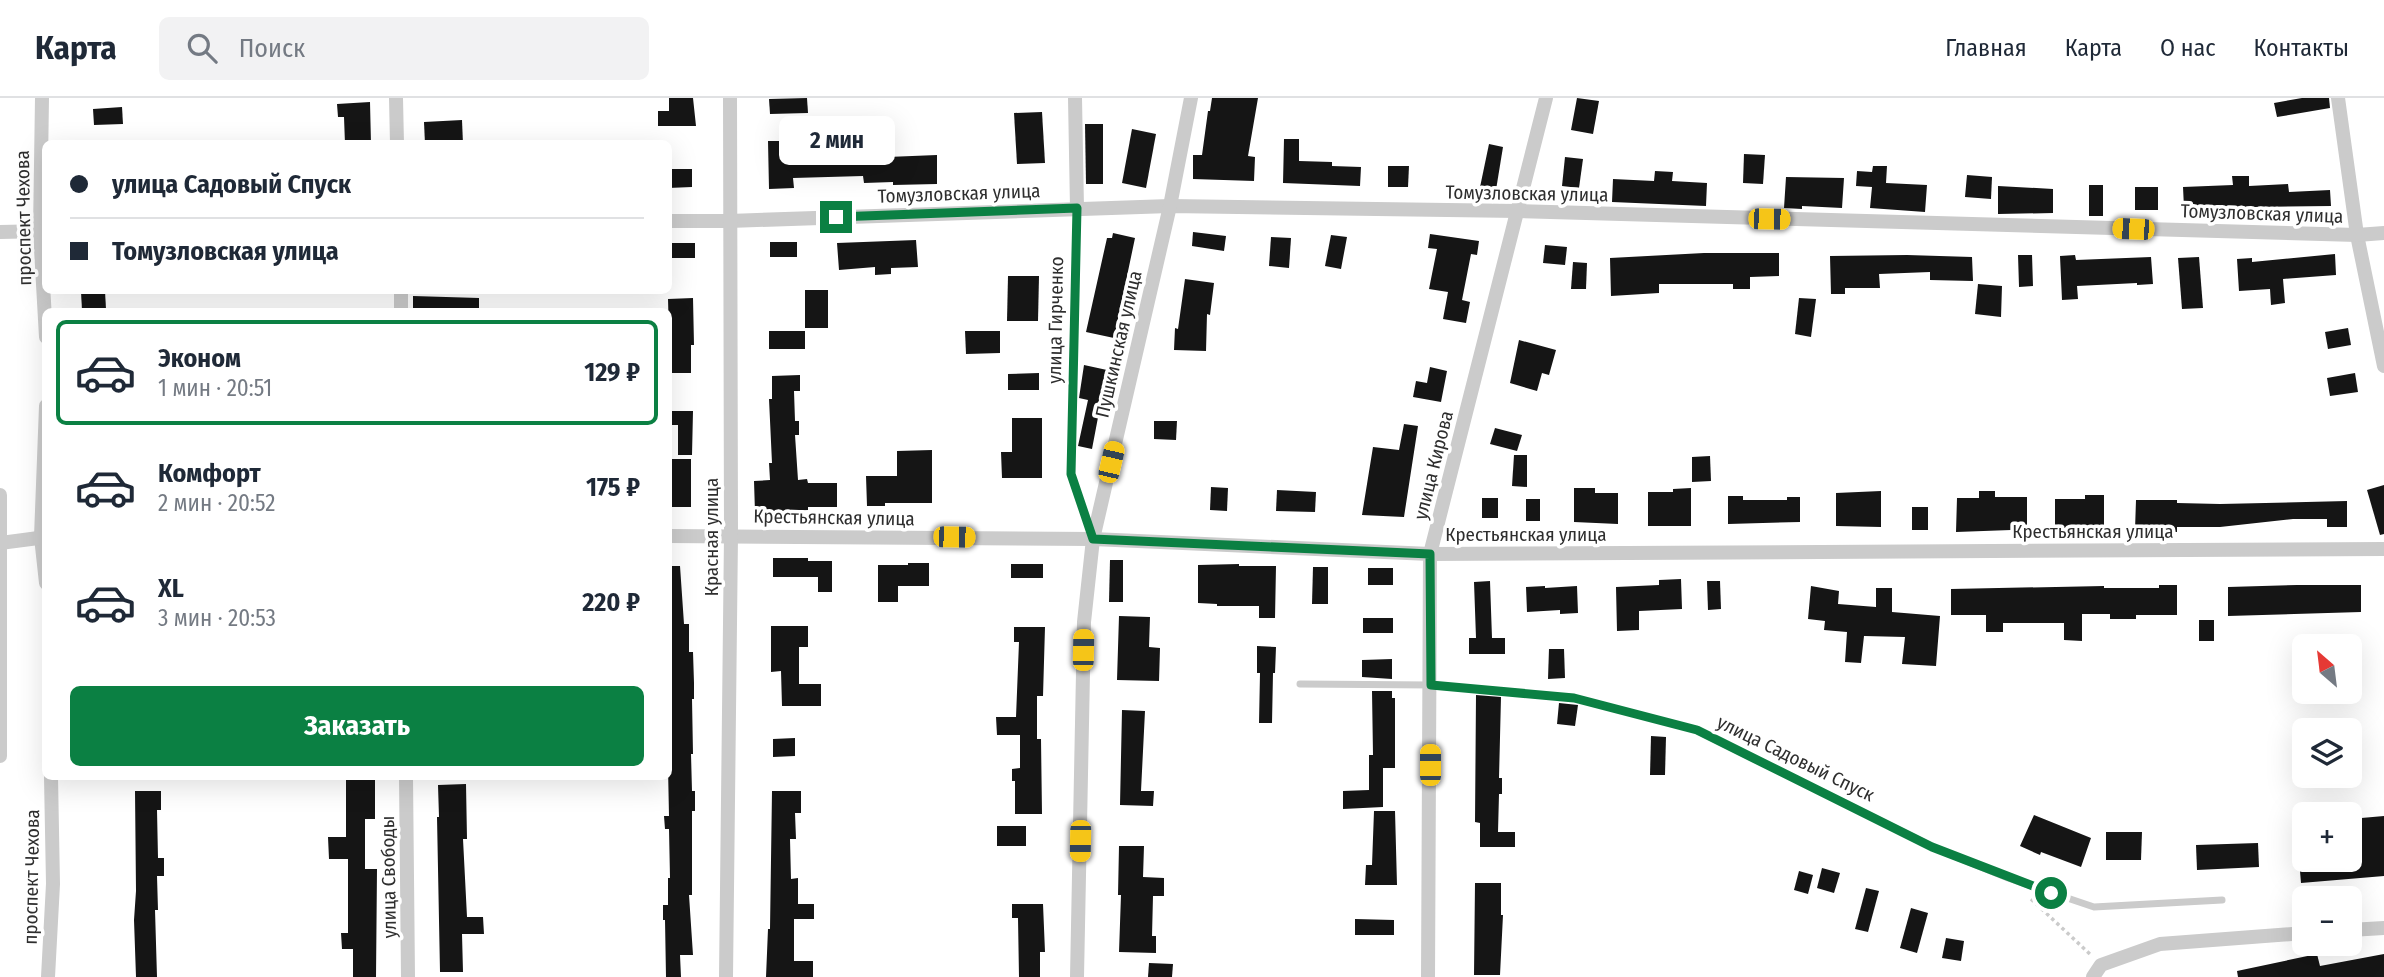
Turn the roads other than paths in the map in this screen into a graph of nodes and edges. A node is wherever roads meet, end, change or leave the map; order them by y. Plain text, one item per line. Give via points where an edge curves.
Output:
1 (42, 98) edge
2 (396, 98) edge
3 (730, 98) edge
4 (1074, 98) edge
5 (1191, 98) edge
6 (1546, 98) edge
7 (2338, 98) edge
8 (42, 140) edge
9 (397, 140) edge
10 (1170, 206) junction
11 (1077, 208) junction
12 (1518, 211) junction
13 (672, 221) edge
14 (729, 221) junction
15 (42, 231) edge
16 (0, 232) edge
17 (2384, 233) edge
18 (2357, 235) junction
19 (2384, 366) edge
20 (0, 495) edge
21 (731, 535) junction
22 (672, 536) edge
23 (42, 537) edge
24 (1093, 539) junction
25 (1, 543) edge
26 (2384, 549) edge
27 (1430, 554) junction
28 (1300, 684) dead end
29 (1431, 685) junction
30 (0, 756) edge
31 (51, 780) edge
32 (406, 780) edge
33 (2222, 900) dead end
34 (2384, 928) edge
35 (2362, 929) edge
36 (2292, 934) edge
37 (2097, 971) edge
38 (48, 977) edge
39 (408, 977) edge
40 (726, 977) edge
41 (1077, 977) edge
42 (1427, 977) edge

1 - 8 street, проспект Чехова
2 - 9 street
3 - 14 street, Красная улица
4 - 11 street, улица Гирченко
5 - 10 street, Пушкинская улица
6 - 12 street, улица Кирова
7 - 18 street
10 - 11 street, Томузловская улица
10 - 12 street, Томузловская улица
10 - 24 street, Пушкинская улица
11 - 14 street, Томузловская улица
11 - 24 lane, улица Гирченко via 1071,474
12 - 18 street, Томузловская улица
12 - 27 street, улица Кирова
13 - 14 street, Томузловская улица
14 - 21 street, Красная улица
15 - 16 street
17 - 18 street, Томузловская улица
18 - 19 street
20 - 25 street
21 - 22 street, Крестьянская улица
21 - 24 street, Крестьянская улица
21 - 40 street, Красная улица
23 - 25 street
24 - 27 street, Крестьянская улица
24 - 41 street, Пушкинская улица via 1084,622
25 - 30 street
26 - 27 street, Крестьянская улица
27 - 29 street, улица Кирова
28 - 29 lane, улица Садовый Спуск
29 - 33 lane, улица Садовый Спуск via 1574,698 1697,730 1932,847 2094,907
29 - 42 street, улица Кирова
31 - 38 street, проспект Чехова
32 - 39 street, улица Свободы
34 - 35 street
36 - 37 street via 2160,944

